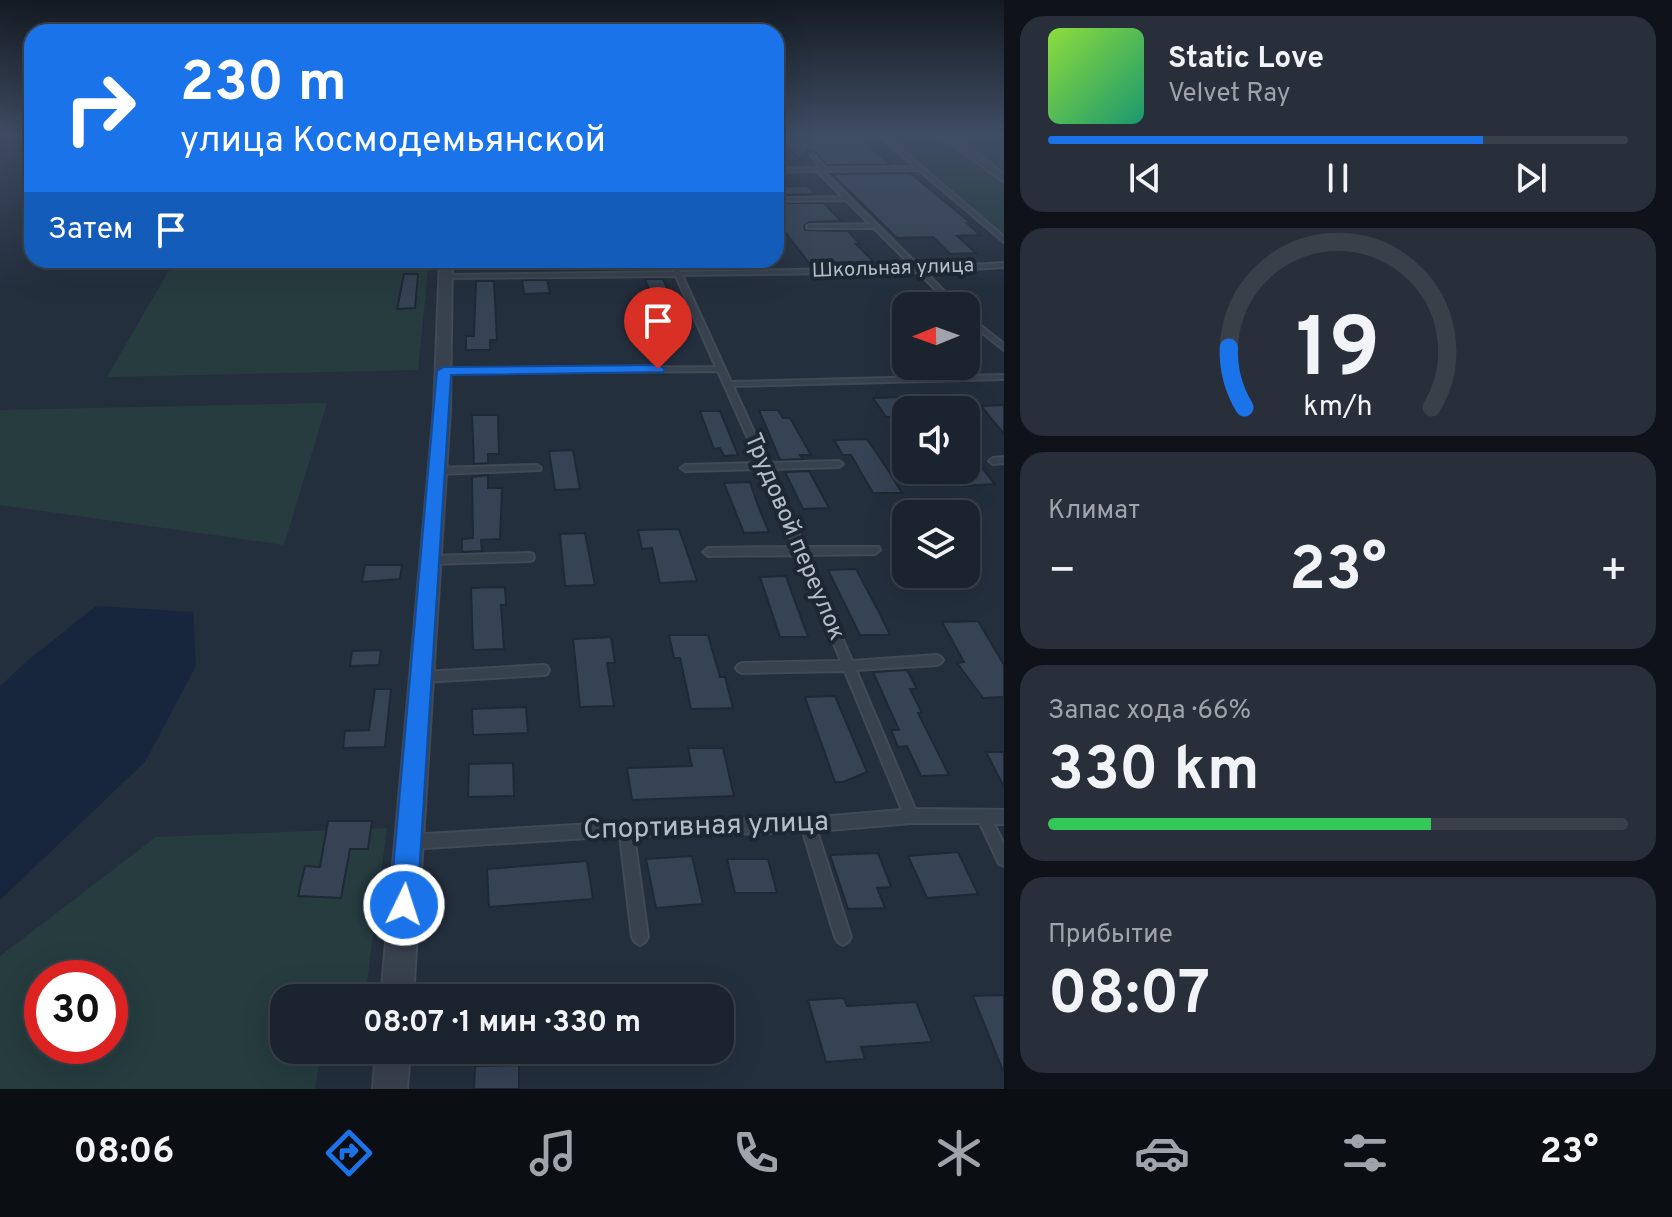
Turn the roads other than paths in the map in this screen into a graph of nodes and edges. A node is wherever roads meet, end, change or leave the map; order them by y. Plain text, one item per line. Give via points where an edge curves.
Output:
1 (836, 185) edge
2 (940, 185) edge
3 (848, 198) junction
4 (788, 200) dead end
5 (876, 226) junction
6 (809, 227) dead end
7 (1004, 240) edge
8 (1004, 262) edge
9 (675, 268) edge
10 (446, 269) edge
11 (919, 270) junction
12 (678, 274) junction
13 (942, 292) edge
14 (980, 328) edge
15 (1004, 348) edge
16 (719, 369) junction
17 (444, 371) junction
18 (1004, 377) edge
19 (728, 384) junction
20 (1004, 460) edge
21 (993, 461) dead end
22 (839, 464) dead end
23 (765, 466) junction
24 (537, 468) dead end
25 (685, 468) dead end
26 (437, 471) junction
27 (875, 550) dead end
28 (799, 551) junction
29 (708, 552) dead end
30 (529, 557) dead end
31 (431, 560) junction
32 (937, 660) dead end
33 (848, 666) junction
34 (742, 668) dead end
35 (543, 670) dead end
36 (423, 677) junction
37 (911, 816) junction
38 (984, 817) junction
39 (1004, 817) edge
40 (808, 825) junction
41 (626, 829) junction
42 (408, 842) junction
43 (1004, 859) edge
44 (640, 937) dead end
45 (843, 937) dead end
46 (398, 984) edge
47 (392, 1064) edge
48 (390, 1089) edge

1 - 3 lane
2 - 7 lane
3 - 4 lane
3 - 5 lane
5 - 6 lane
5 - 11 lane
8 - 11 lane, Школьная улица
9 - 12 lane, Трудовой переулок
10 - 12 lane, Школьная улица
10 - 17 street
11 - 12 lane, Школьная улица
11 - 13 lane
12 - 16 lane, Трудовой переулок
14 - 15 lane
16 - 17 lane
16 - 19 lane, Трудовой переулок
17 - 26 street
18 - 19 lane
19 - 23 lane, Трудовой переулок
20 - 21 lane
22 - 23 lane
23 - 25 lane
23 - 28 lane, Трудовой переулок
24 - 26 lane
26 - 31 street
27 - 28 lane
28 - 29 lane
28 - 33 lane, Трудовой переулок
30 - 31 lane
31 - 36 street
32 - 33 lane
33 - 34 lane
33 - 37 lane, Трудовой переулок
35 - 36 lane
36 - 42 street
37 - 38 lane, Спортивная улица
37 - 40 lane, Спортивная улица
38 - 39 lane, Спортивная улица
38 - 43 lane
40 - 41 lane, Спортивная улица
40 - 45 lane
41 - 42 lane, Спортивная улица
41 - 44 lane
42 - 46 street
47 - 48 street

